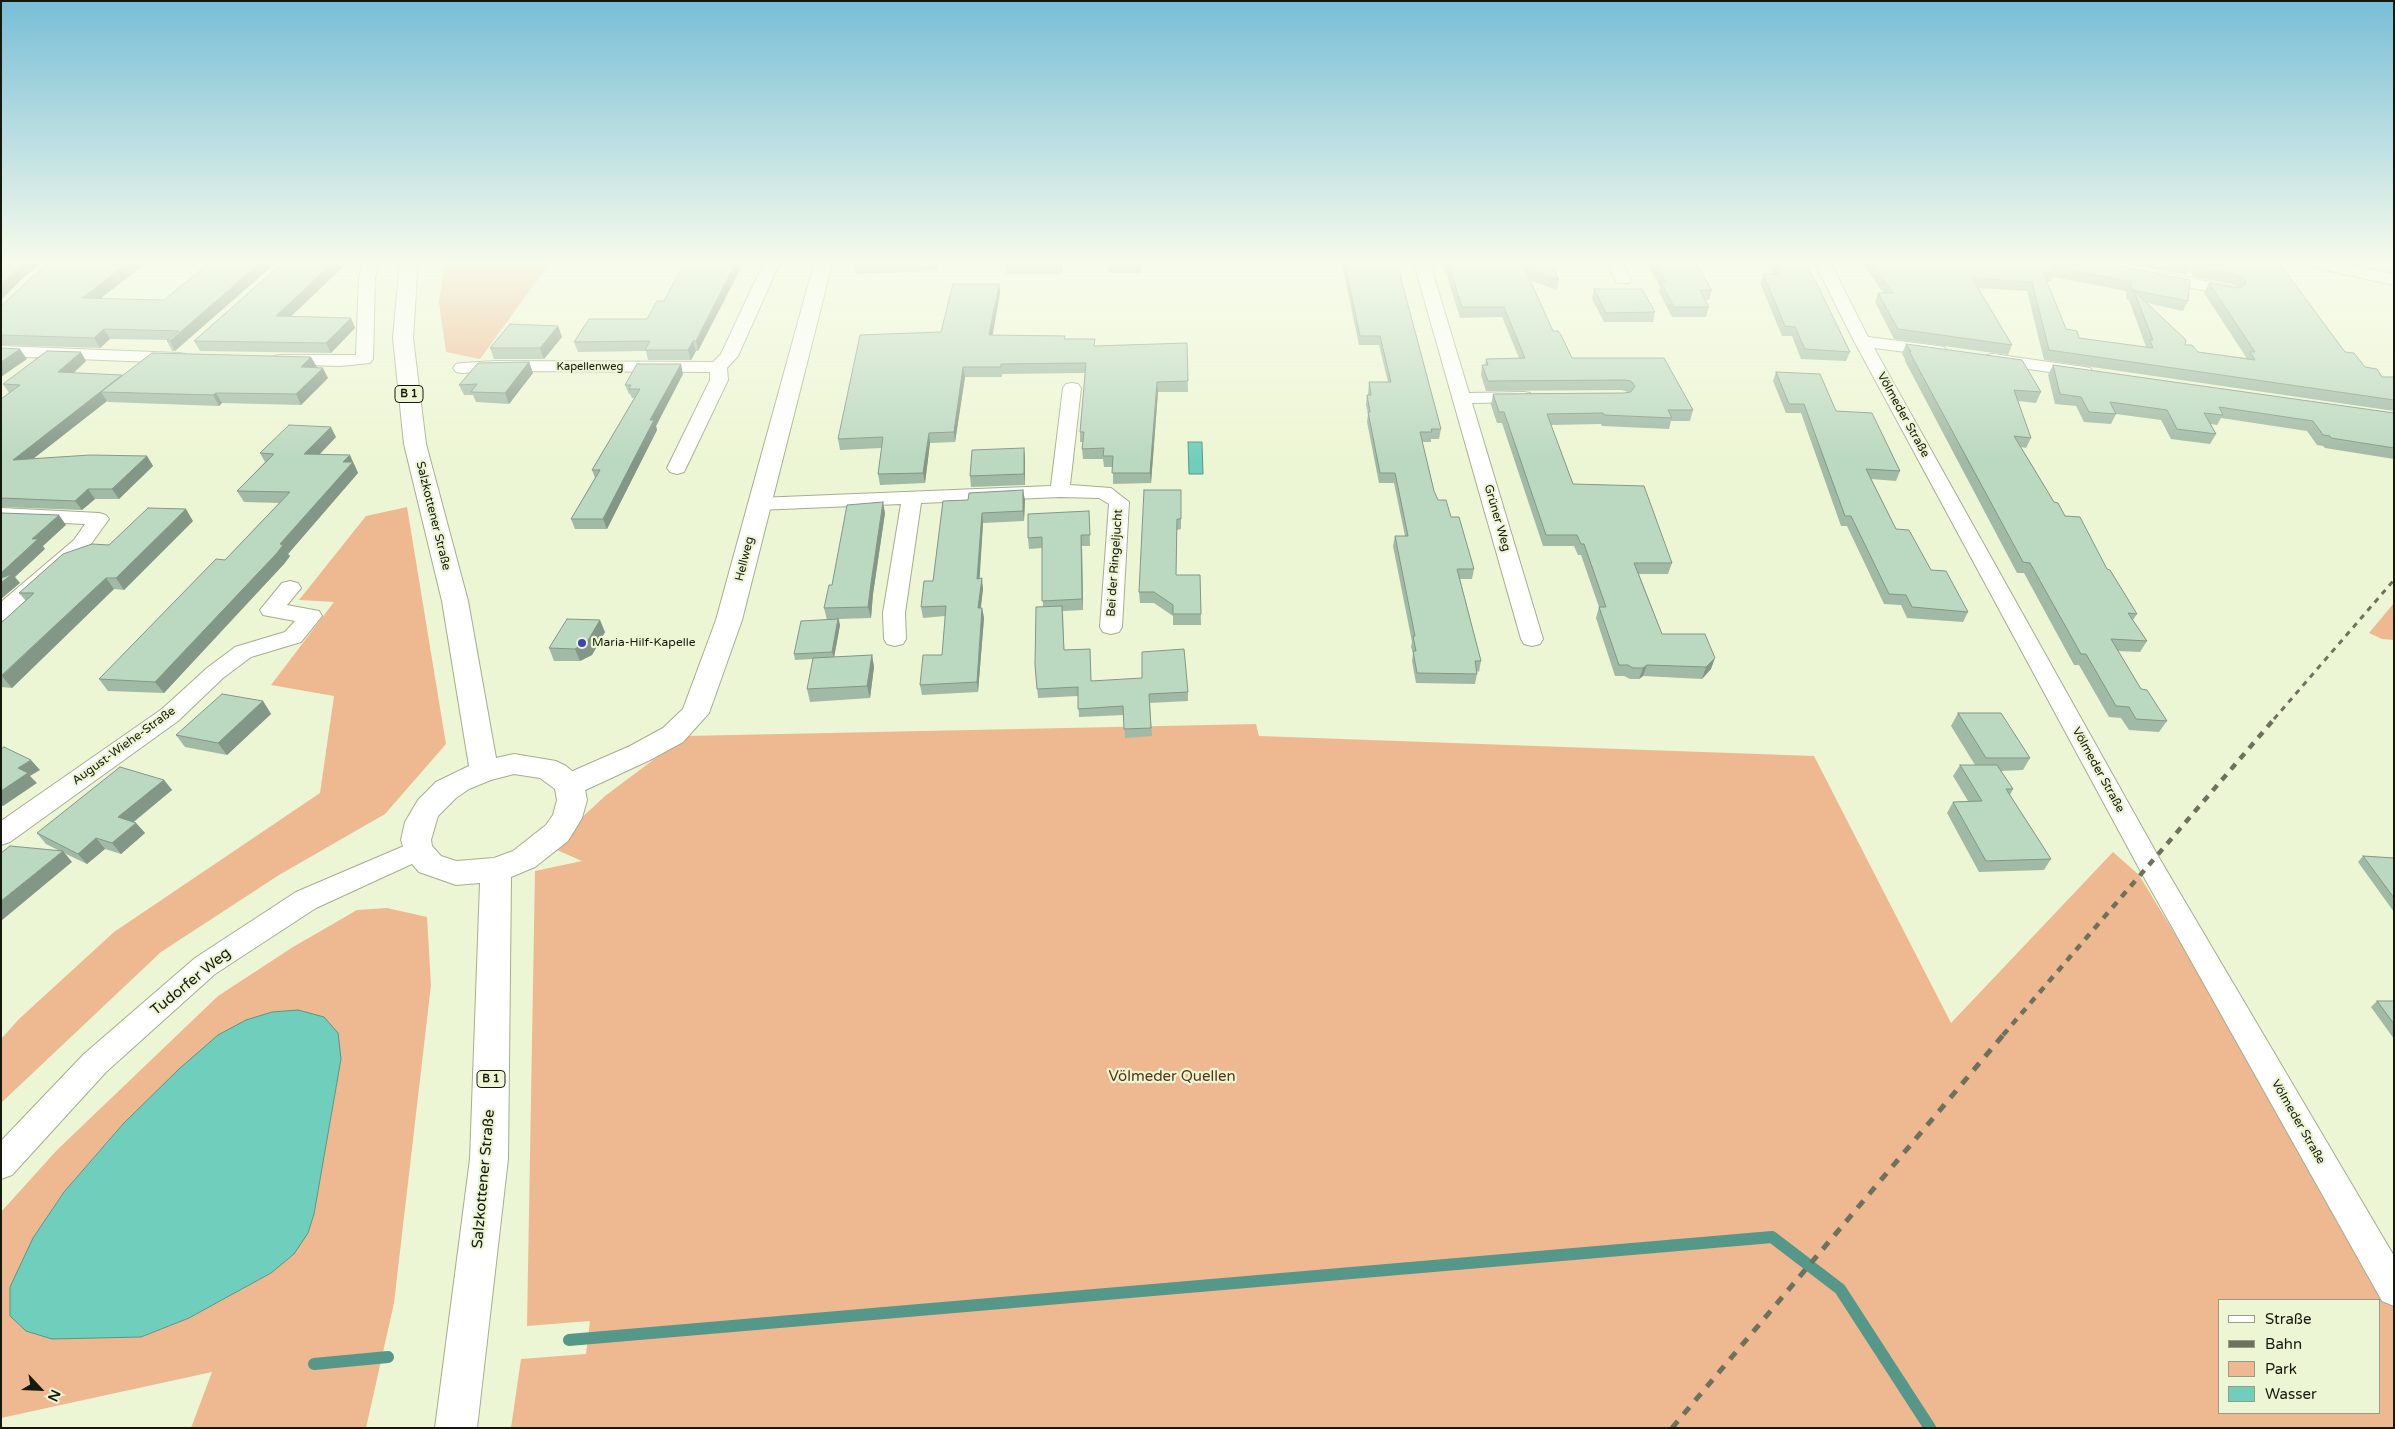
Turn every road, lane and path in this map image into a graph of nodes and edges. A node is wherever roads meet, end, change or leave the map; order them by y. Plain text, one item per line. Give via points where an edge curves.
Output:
1 (365, 327) edge
2 (404, 327) edge
3 (742, 327) edge
4 (806, 327) edge
5 (1440, 327) edge
6 (1855, 327) edge
7 (1862, 341) junction
8 (1, 351) edge
9 (48, 353) junction
10 (1954, 354) edge
11 (188, 356) edge
12 (1974, 356) edge
13 (260, 360) edge
14 (718, 367) junction
15 (462, 368) dead end
16 (24, 371) edge
17 (2101, 375) edge
18 (1072, 388) dead end
19 (1541, 397) edge
20 (1461, 398) junction
21 (677, 468) dead end
22 (1060, 491) junction
23 (912, 496) junction
24 (758, 504) junction
25 (1, 514) edge
26 (290, 588) dead end
27 (1, 614) edge
28 (1111, 627) dead end
29 (1532, 638) dead end
30 (895, 639) dead end
31 (484, 771) junction
32 (569, 785) junction
33 (1, 835) edge
34 (418, 850) junction
35 (496, 870) junction
36 (1, 1164) edge
37 (2391, 1280) edge
38 (456, 1428) edge

1 - 13 street via 364,359
2 - 31 main road, Salzkottener Straße / B 1 via 415,444 455,601
3 - 14 street via 729,356
4 - 24 main road, Hellweg
5 - 20 street, Grüner Weg
6 - 7 street, Völmeder Straße
7 - 10 street
7 - 37 street, Völmeder Straße via 2149,863
8 - 9 street
9 - 11 street
9 - 16 street
12 - 17 street
14 - 15 street, Kapellenweg
14 - 21 street via 719,380
18 - 22 street
19 - 20 street
20 - 29 street, Grüner Weg
22 - 23 street, Bei der Ringeljucht
22 - 28 street, Bei der Ringeljucht via 1104,492 1119,502
23 - 24 street, Bei der Ringeljucht
23 - 30 street via 894,613
24 - 32 main road, Hellweg via 729,620 695,713 672,735
25 - 27 street via 99,519 81,544
26 - 33 street, August-Wiehe-Straße via 271,610 311,616 293,637 243,652 170,715
31 - 32 main road via 514,764 546,768
31 - 34 main road via 446,790 428,808 420,822 416,840
32 - 35 main road via 572,800 567,818 557,833 524,859
34 - 35 main road via 430,864 456,873
34 - 36 street, Tudorfer Weg via 306,900 205,966 95,1063
35 - 38 main road, Salzkottener Straße / B 1 via 489,1159

